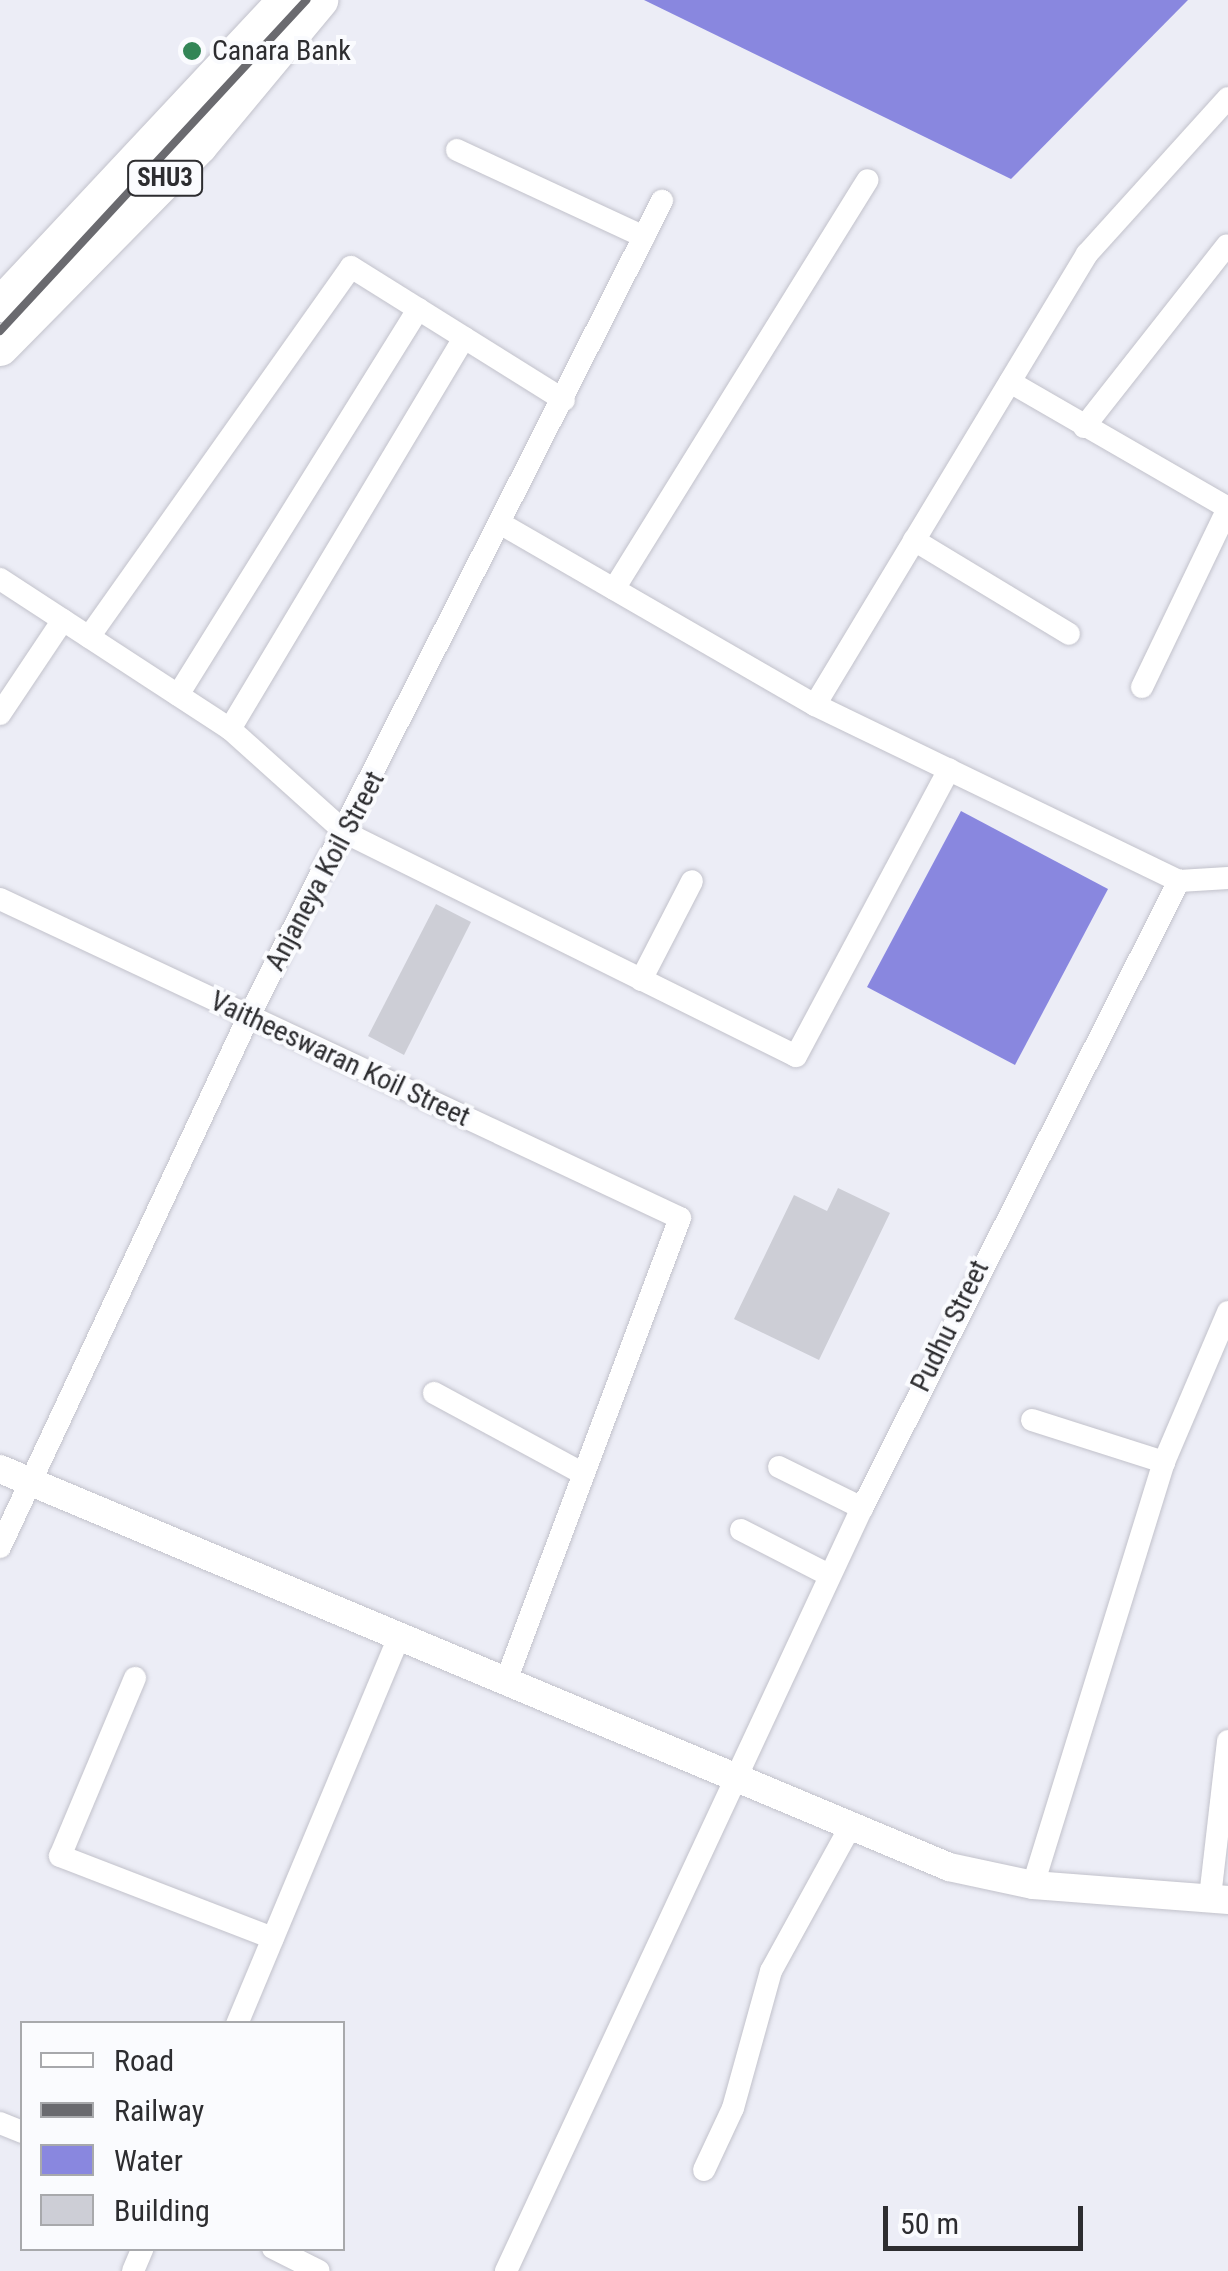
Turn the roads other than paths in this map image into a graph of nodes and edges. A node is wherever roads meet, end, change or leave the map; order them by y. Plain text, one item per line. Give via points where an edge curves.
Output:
1 (284, 0) edge
2 (320, 0) edge
3 (1228, 98) edge
4 (458, 150) dead end
5 (868, 180) dead end
6 (662, 201) dead end
7 (644, 237) junction
8 (1227, 245) edge
9 (0, 304) edge
10 (418, 309) junction
11 (464, 338) junction
12 (0, 348) edge
13 (1010, 382) junction
14 (564, 400) junction
15 (1084, 427) junction
16 (1228, 508) edge
17 (502, 526) junction
18 (914, 540) junction
19 (0, 579) edge
20 (614, 589) junction
21 (63, 620) junction
22 (1069, 634) dead end
23 (89, 637) junction
24 (1142, 687) dead end
25 (178, 695) junction
26 (816, 705) junction
27 (0, 714) edge
28 (230, 729) junction
29 (949, 769) junction
30 (346, 833) junction
31 (1228, 878) edge
32 (692, 881) dead end
33 (1179, 881) junction
34 (0, 899) edge
35 (641, 980) junction
36 (249, 1016) junction
37 (1228, 1312) edge
38 (1223, 1336) edge
39 (434, 1393) dead end
40 (1032, 1420) dead end
41 (1164, 1462) junction
42 (779, 1467) dead end
43 (0, 1469) edge
44 (584, 1474) junction
45 (28, 1481) junction
46 (862, 1508) junction
47 (741, 1530) dead end
48 (0, 1547) edge
49 (829, 1575) junction
50 (399, 1637) junction
51 (135, 1678) dead end
52 (506, 1682) junction
53 (1228, 1741) edge
54 (734, 1778) junction
55 (848, 1830) junction
56 (1034, 1886) junction
57 (1219, 1898) edge
58 (272, 1938) junction
59 (238, 2021) edge
60 (704, 2170) dead end
61 (279, 2251) edge
62 (318, 2271) edge
63 (506, 2271) edge

1 - 9 main road, SHU3
2 - 12 main road, SHU3 via 199,146
3 - 13 street via 1087,254
4 - 7 street
5 - 20 street
6 - 7 street, Anjaneya Koil Street
7 - 14 street, Anjaneya Koil Street
8 - 15 street
10 - 11 street
10 - 23 street via 351,267
10 - 25 street
11 - 14 street
11 - 28 street
13 - 15 street
13 - 18 street
14 - 17 street, Anjaneya Koil Street
15 - 16 street
16 - 24 street
17 - 20 street
17 - 30 street, Anjaneya Koil Street
18 - 22 street
18 - 26 street
19 - 21 street
20 - 26 street
21 - 23 street
21 - 27 street
23 - 25 street
25 - 28 street
26 - 29 street
28 - 30 street
29 - 33 street
29 - 35 street via 796,1056
30 - 35 street
30 - 36 street, Anjaneya Koil Street
31 - 33 street
32 - 35 street
33 - 46 street, Pudhu Street
34 - 36 street, Vaitheeswaran Koil Street
36 - 44 street, Vaitheeswaran Koil Street via 680,1218
36 - 45 street, Anjaneya Koil Street
37 - 38 street
38 - 41 street
39 - 44 street
40 - 41 street
41 - 56 street
42 - 46 street
43 - 45 street
44 - 52 street
45 - 48 street, Anjaneya Koil Street
45 - 50 street
46 - 49 street, Pudhu Street
47 - 49 street
49 - 54 street, Pudhu Street
50 - 52 street
50 - 58 street
51 - 58 street via 60,1856
52 - 54 street
53 - 57 street
54 - 55 street
54 - 63 street, Pudhu Street
55 - 56 street
55 - 60 street via 771,1972 733,2108
56 - 57 street
58 - 59 street
61 - 62 street

